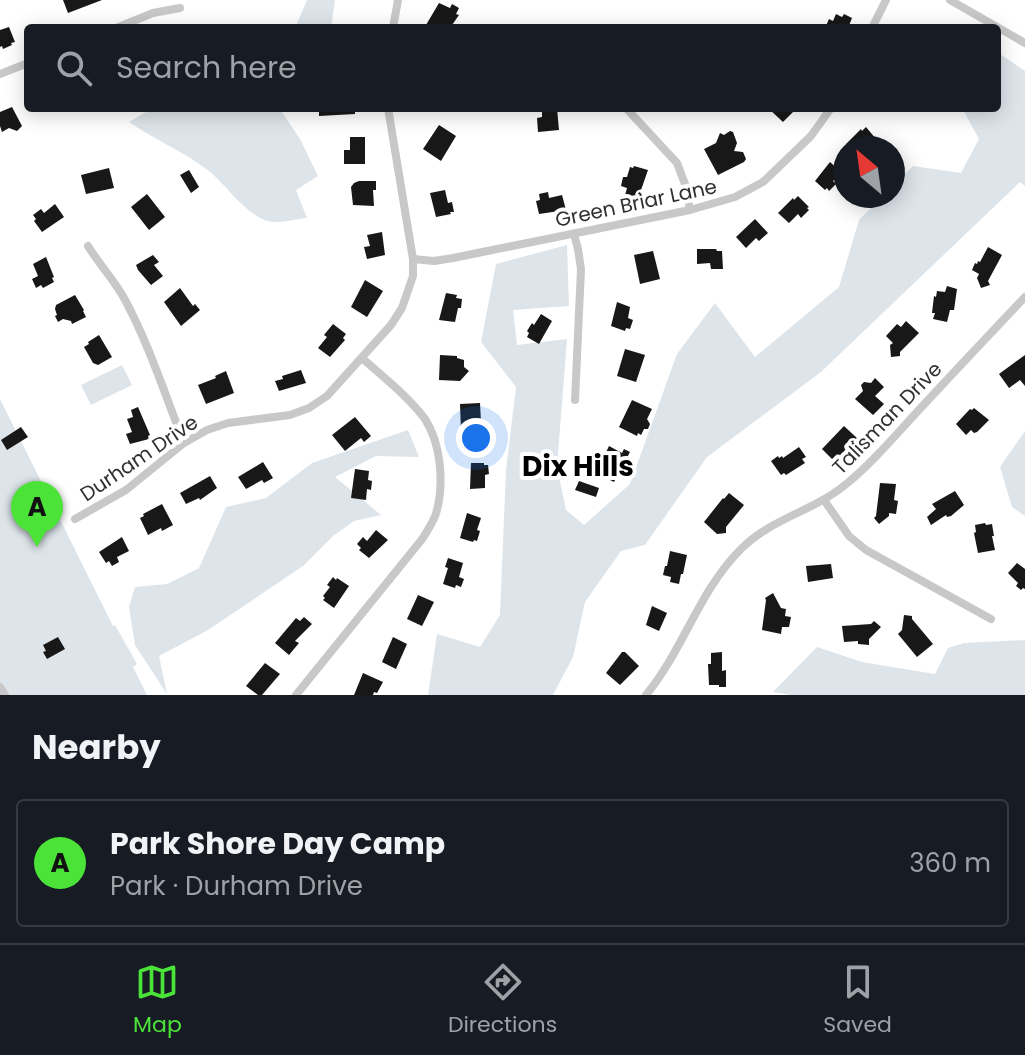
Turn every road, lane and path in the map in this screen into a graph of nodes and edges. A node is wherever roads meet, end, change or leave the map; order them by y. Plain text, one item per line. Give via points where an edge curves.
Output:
1 (398, 0) edge
2 (886, 0) edge
3 (953, 1) edge
4 (180, 8) dead end
5 (126, 24) edge
6 (394, 24) edge
7 (874, 24) edge
8 (992, 24) edge
9 (1001, 29) edge
10 (1025, 43) edge
11 (24, 65) edge
12 (0, 74) edge
13 (389, 112) edge
14 (630, 112) edge
15 (828, 112) edge
16 (690, 210) junction
17 (574, 234) junction
18 (88, 246) dead end
19 (413, 259) junction
20 (1025, 297) edge
21 (362, 358) junction
22 (575, 400) dead end
23 (184, 443) junction
24 (824, 500) junction
25 (75, 519) dead end
26 (991, 619) dead end
27 (0, 687) edge
28 (5, 695) edge
29 (296, 695) edge
30 (646, 695) edge

1 - 6 street
2 - 7 street
3 - 8 street
4 - 5 street
9 - 10 street
11 - 12 street
13 - 19 street, Durham Drive
14 - 16 street via 677,163
15 - 16 street, Green Briar Lane via 763,182
16 - 17 street, Green Briar Lane
17 - 19 street, Green Briar Lane via 434,261
17 - 22 street via 581,269
18 - 23 street via 123,296
19 - 21 street, Durham Drive via 402,308
20 - 24 street, Talisman Drive via 865,467
21 - 23 street, Durham Drive via 309,408 228,423
21 - 29 street via 426,421 440,468 437,513 423,538
23 - 25 street, Durham Drive via 126,490
24 - 26 street via 849,536 866,550
24 - 30 street, Talisman Drive via 763,531 735,555 712,583
27 - 28 street

